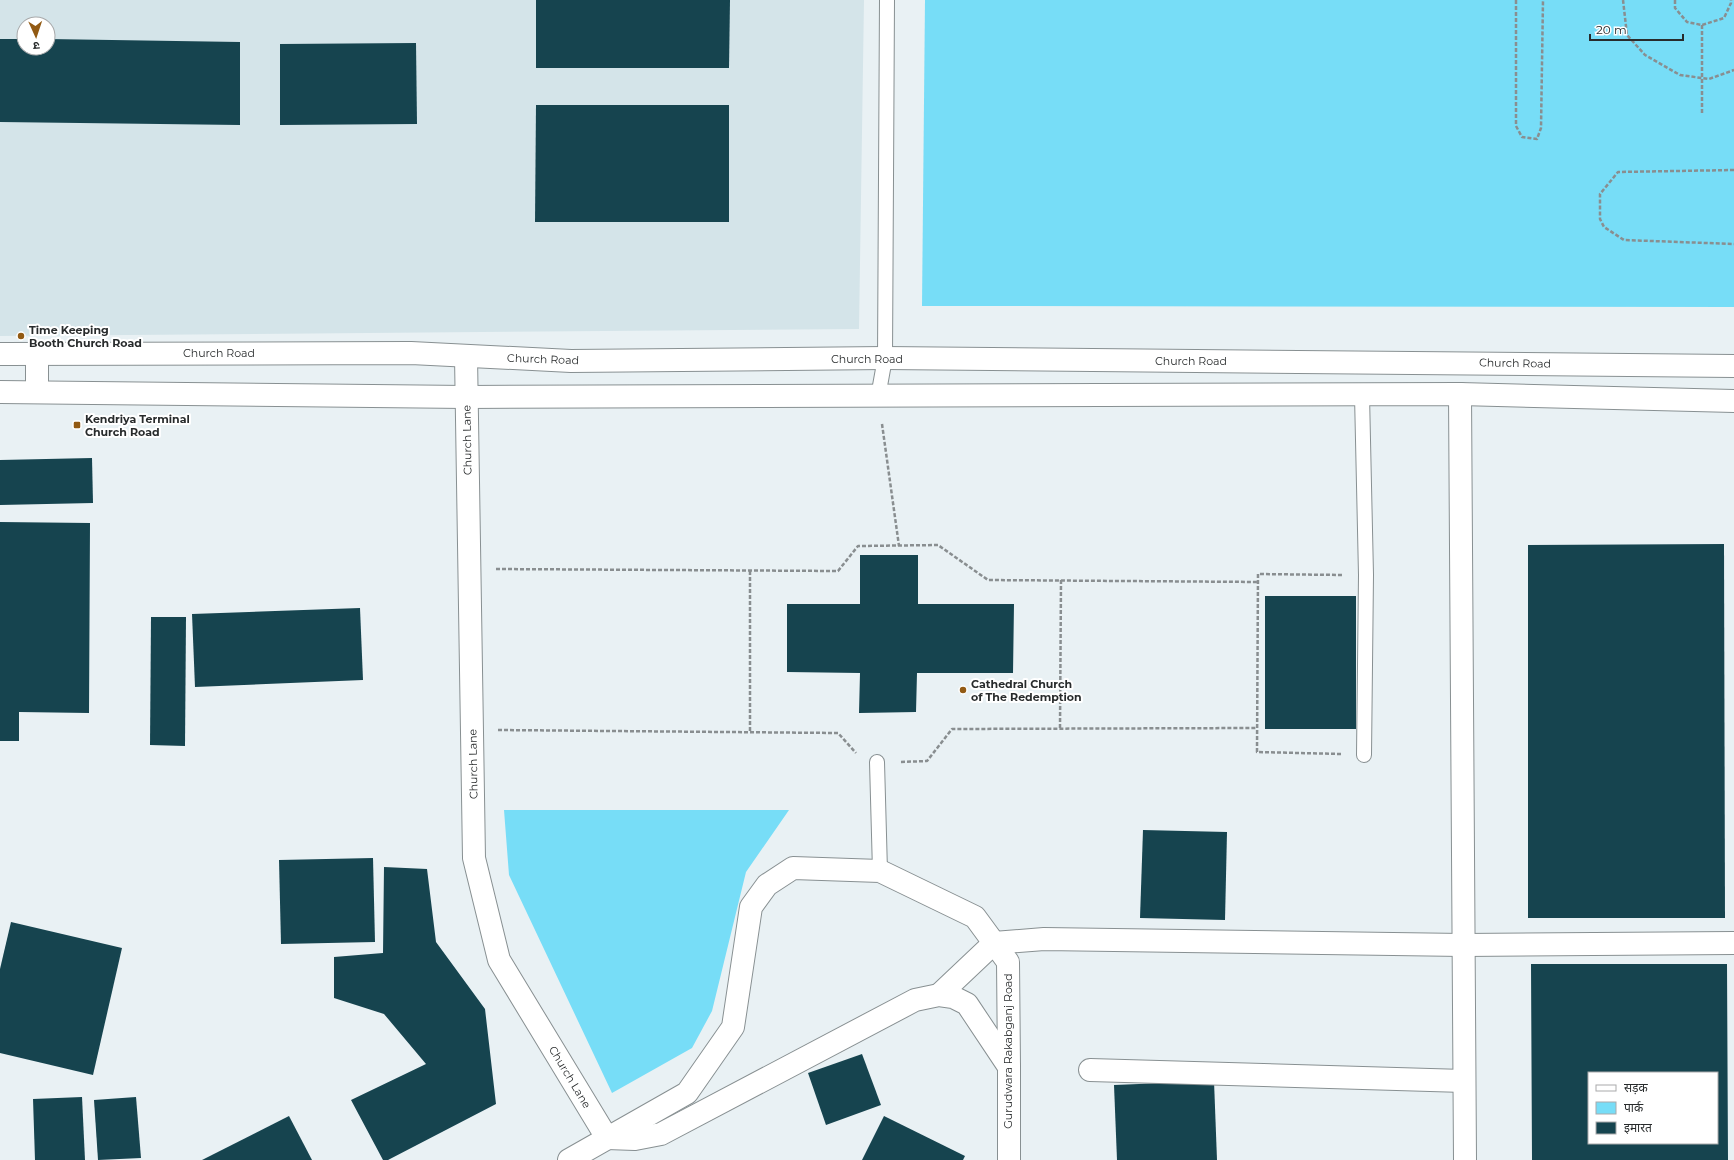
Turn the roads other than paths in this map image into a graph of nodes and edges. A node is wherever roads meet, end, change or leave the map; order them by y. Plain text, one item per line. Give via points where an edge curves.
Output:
1 (887, 0) edge
2 (0, 354) edge
3 (37, 354) junction
4 (466, 356) junction
5 (885, 358) junction
6 (1334, 362) junction
7 (1734, 366) edge
8 (38, 391) junction
9 (0, 392) edge
10 (1460, 394) junction
11 (1335, 395) junction
12 (1362, 395) junction
13 (466, 397) junction
14 (878, 397) junction
15 (1734, 401) edge
16 (1364, 755) road end
17 (877, 762) road end
18 (880, 871) junction
19 (994, 943) junction
20 (1734, 943) edge
21 (1463, 945) junction
22 (939, 995) junction
23 (1009, 1067) junction
24 (1090, 1070) dead end
25 (1464, 1081) junction
26 (607, 1138) junction
27 (569, 1160) edge
28 (1009, 1160) edge
29 (1465, 1160) edge

1 - 5 lane
2 - 3 street, Church Road
3 - 4 street, Church Road via 411,353
3 - 8 street
4 - 5 street, Church Road via 570,361
4 - 13 street, Church Lane
5 - 6 street, Church Road
5 - 14 lane
6 - 7 street, Church Road
6 - 11 street
8 - 9 street
8 - 13 street
10 - 12 street
10 - 15 street
10 - 21 street
11 - 12 street
11 - 14 street
12 - 16 lane via 1366,575
13 - 14 street
13 - 26 street, Church Lane via 474,858 499,960
17 - 18 lane
18 - 19 street, Gurudwara Rakabganj Road via 975,917
18 - 26 street, Gurudwara Rakabganj Road via 793,868 767,885 751,907 733,1026 687,1093
19 - 21 street via 1044,939
19 - 22 street
19 - 23 street, Gurudwara Rakabganj Road via 1008,962
20 - 21 street
21 - 25 street
22 - 23 street via 953,997 967,1004
22 - 26 street via 915,1000 661,1134 635,1139
23 - 28 street, Gurudwara Rakabganj Road
24 - 25 street
25 - 29 street
26 - 27 street, Gurudwara Rakabganj Road

